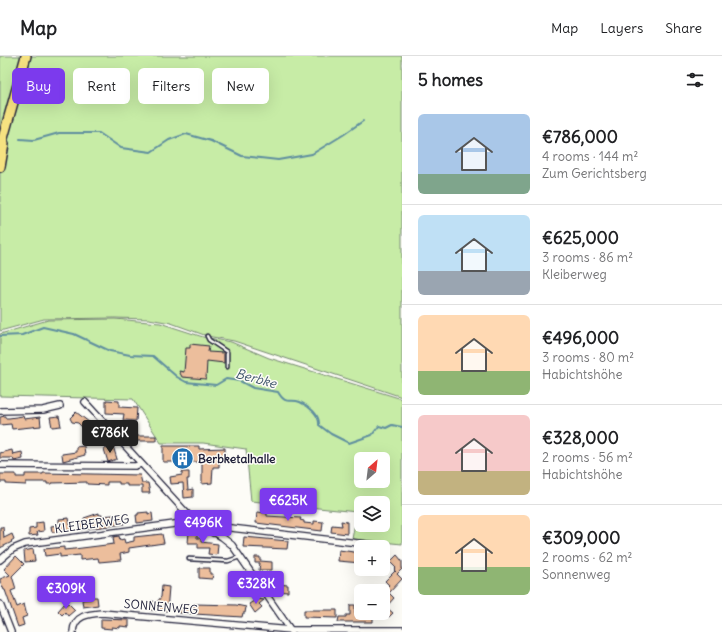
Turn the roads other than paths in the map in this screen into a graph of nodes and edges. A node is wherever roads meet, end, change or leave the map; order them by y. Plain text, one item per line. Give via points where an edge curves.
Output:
1 (26, 56) edge
2 (8, 123) junction
3 (0, 150) edge
4 (0, 167) edge
5 (207, 336) dead end
6 (227, 367) dead end
7 (85, 402) dead end
8 (60, 406) dead end
9 (0, 411) edge
10 (141, 464) junction
11 (0, 465) edge
12 (192, 519) junction
13 (213, 533) junction
14 (354, 543) edge
15 (240, 557) junction
16 (189, 559) dead end
17 (0, 560) edge
18 (0, 604) edge
19 (402, 630) edge
20 (291, 631) edge
21 (11, 632) edge
22 (73, 632) edge

1 - 2 main road
2 - 3 main road
2 - 4 main road
5 - 6 lane via 227,352
7 - 10 street
8 - 9 street via 43,410
10 - 11 street
10 - 12 street
12 - 13 street
12 - 17 street, KLEIBERWEG via 25,544 13,549
13 - 14 street via 222,527
13 - 15 street via 227,540
15 - 16 lane via 228,561
15 - 20 street
18 - 21 street
19 - 20 street, SONNENWEG
20 - 22 street, SONNENWEG via 102,613 77,619

